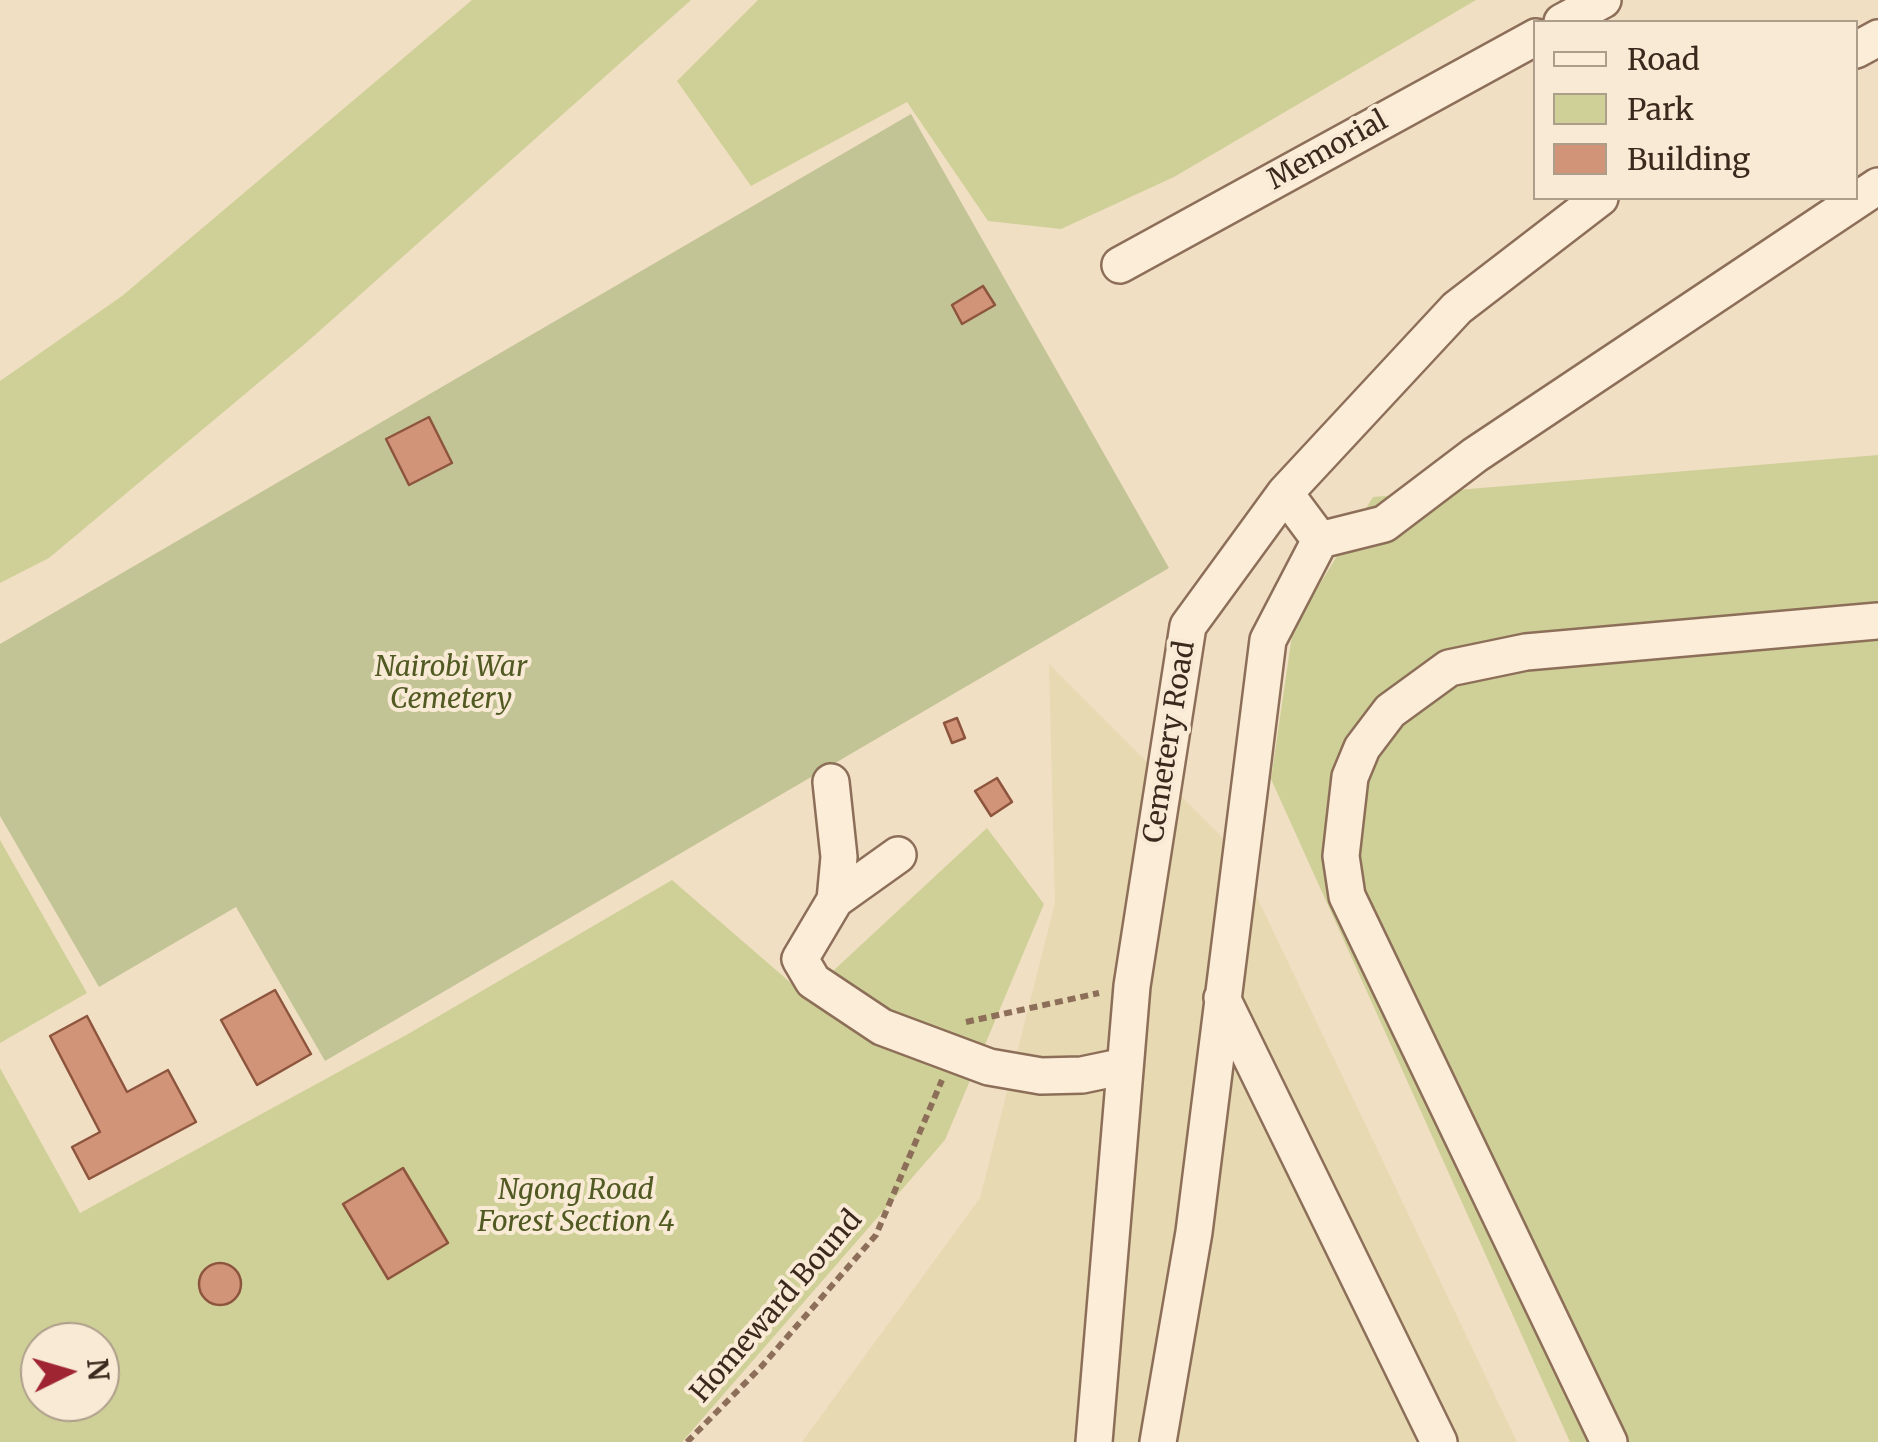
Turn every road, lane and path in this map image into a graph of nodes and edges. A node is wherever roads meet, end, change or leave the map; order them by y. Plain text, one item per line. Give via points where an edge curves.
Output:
1 (1604, 0) edge
2 (1566, 20) edge
3 (1533, 39) edge
4 (1597, 200) edge
5 (1857, 200) edge
6 (1120, 265) dead end
7 (1285, 493) junction
8 (1320, 540) junction
9 (1878, 621) edge
10 (832, 782) dead end
11 (898, 854) dead end
12 (835, 900) junction
13 (1132, 986) junction
14 (1222, 997) junction
15 (953, 1053) junction
16 (1125, 1066) junction
17 (687, 1442) edge
18 (1094, 1442) edge
19 (1158, 1442) edge
20 (1439, 1442) edge
21 (1609, 1442) edge

1 - 2 street
3 - 6 street, Memorial
4 - 7 street, Cemetery Road via 1457,308
5 - 8 street via 1384,524
7 - 8 street
7 - 13 street, Cemetery Road via 1188,626
8 - 14 street via 1268,640
9 - 21 street via 1467,662 1390,711 1350,777 1341,856 1347,896
10 - 12 street via 839,857
11 - 12 street
12 - 15 street via 805,944 802,969 882,1027
13 - 15 path, Homeward Bound via 966,1020
13 - 16 street, Cemetery Road
14 - 19 street via 1194,1232
14 - 20 street
15 - 16 street via 1041,1076
15 - 17 path, Homeward Bound via 876,1235
16 - 18 street, Cemetery Road

